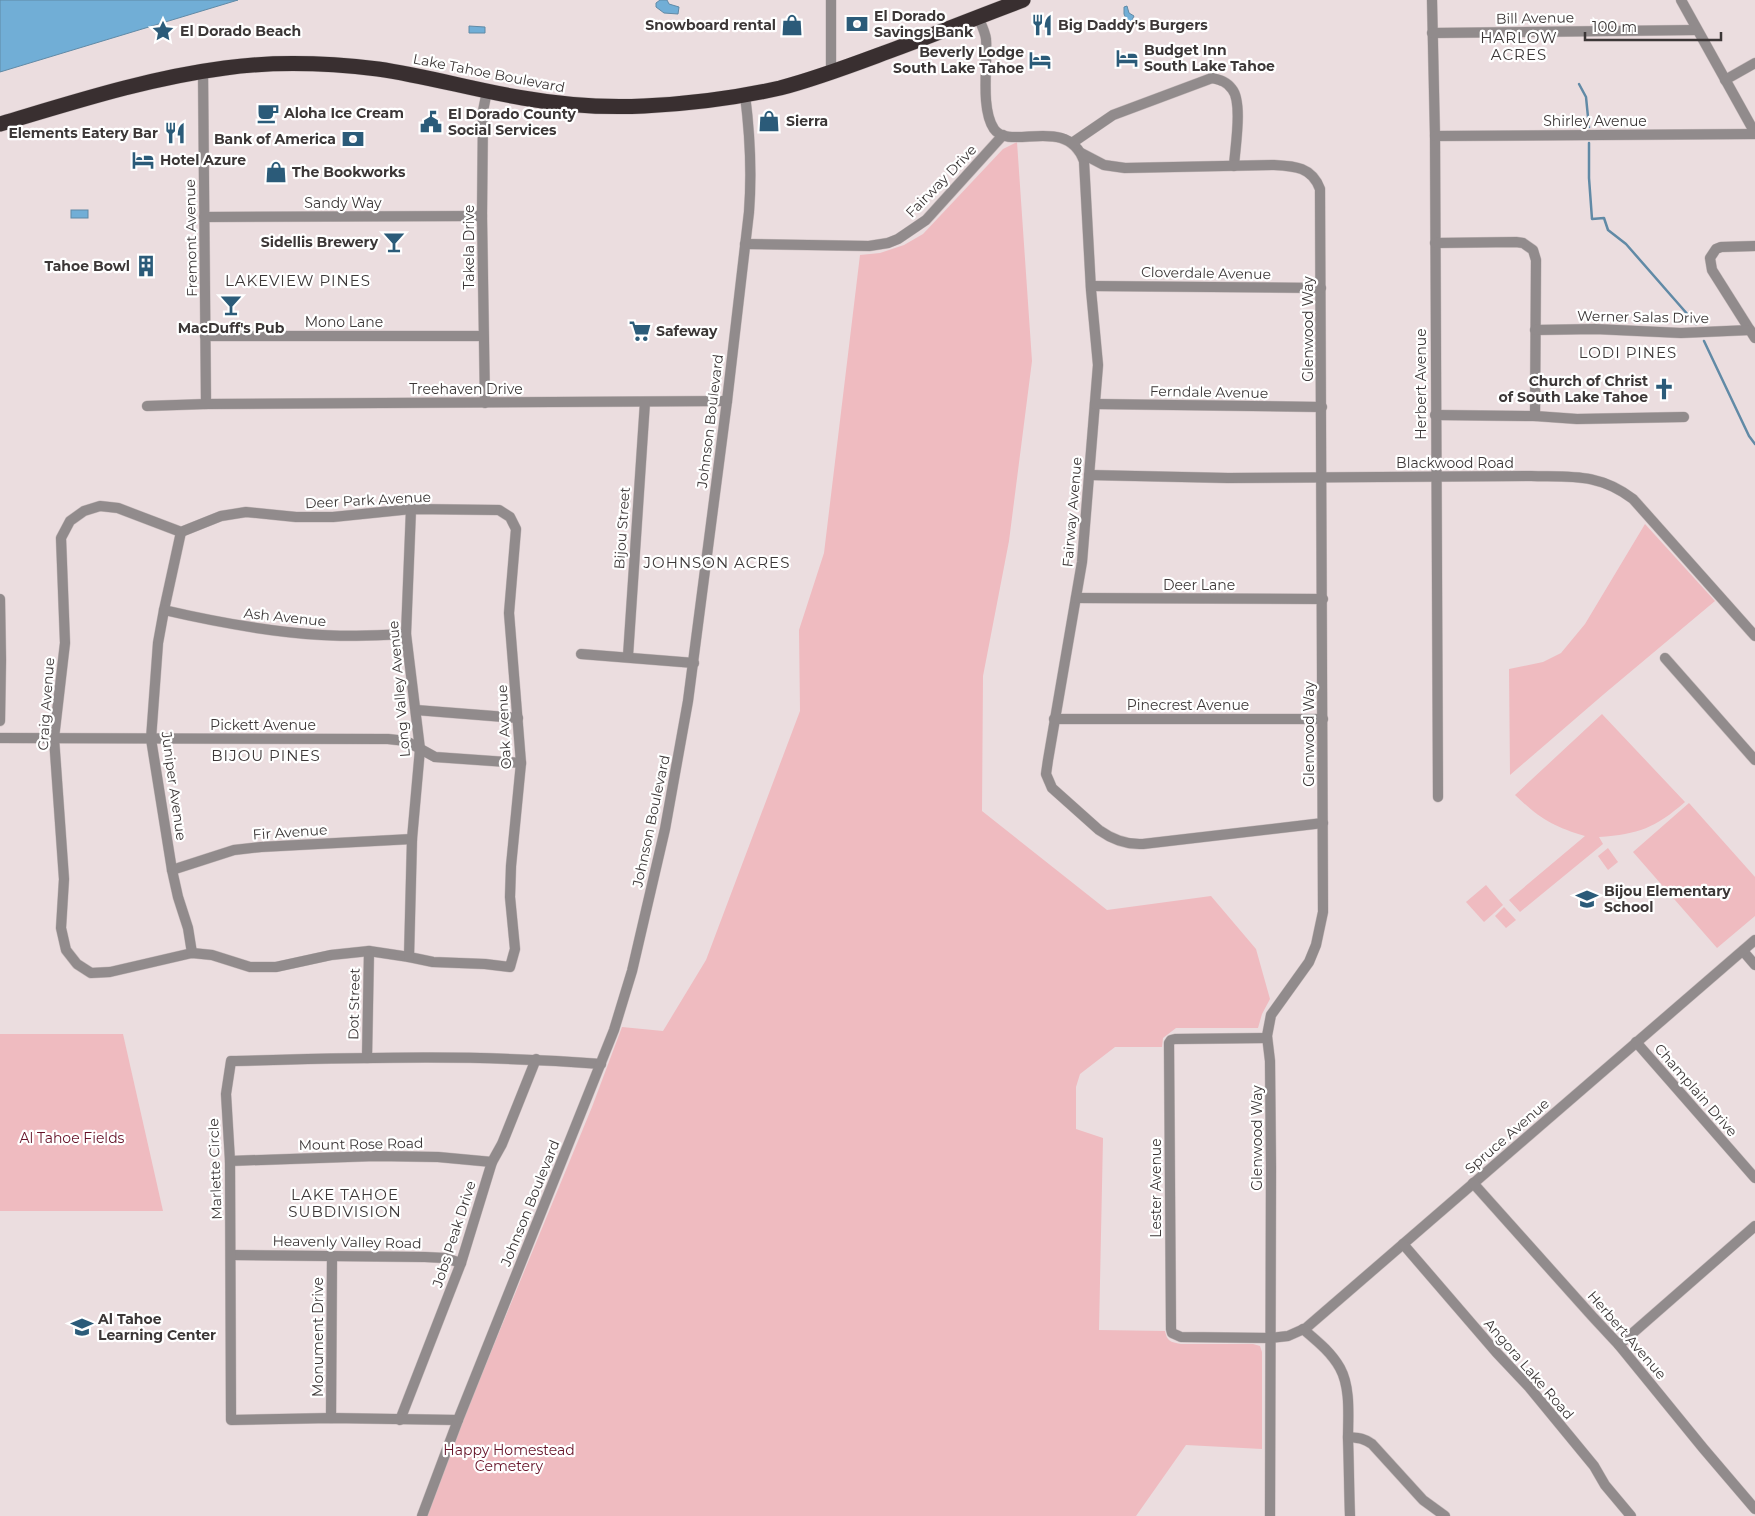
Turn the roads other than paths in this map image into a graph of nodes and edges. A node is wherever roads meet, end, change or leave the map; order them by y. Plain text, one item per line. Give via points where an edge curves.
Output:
1 (831, 0) edge
2 (1023, 0) edge
3 (1432, 0) edge
4 (1681, 0) edge
5 (978, 17) junction
6 (1697, 30) junction
7 (1432, 33) junction
8 (1755, 62) edge
9 (203, 71) junction
10 (831, 72) junction
11 (1725, 80) junction
12 (487, 91) junction
13 (745, 94) junction
14 (0, 124) edge
15 (1755, 133) edge
16 (1003, 135) junction
17 (1435, 136) junction
18 (1072, 143) junction
19 (1081, 153) junction
20 (1234, 166) junction
21 (482, 216) junction
22 (204, 217) junction
23 (1435, 242) junction
24 (745, 244) junction
25 (1755, 246) edge
26 (1091, 286) junction
27 (1321, 288) junction
28 (1535, 330) junction
29 (1752, 334) edge
30 (205, 336) junction
31 (483, 336) junction
32 (727, 401) junction
33 (645, 402) junction
34 (485, 403) junction
35 (206, 404) junction
36 (1095, 404) junction
37 (148, 406) dead end
38 (1322, 407) junction
39 (1435, 415) junction
40 (1534, 416) junction
41 (1684, 417) dead end
42 (1089, 475) junction
43 (1435, 476) junction
44 (1322, 477) junction
45 (410, 509) junction
46 (510, 517) joint
47 (182, 532) junction
48 (1076, 598) junction
49 (0, 599) edge
50 (1323, 599) junction
51 (164, 610) junction
52 (406, 634) junction
53 (1755, 636) edge
54 (581, 654) dead end
55 (628, 656) junction
56 (1665, 658) dead end
57 (694, 662) junction
58 (416, 710) junction
59 (518, 718) junction
60 (1054, 719) junction
61 (1323, 719) junction
62 (0, 721) edge
63 (0, 738) edge
64 (54, 738) junction
65 (151, 739) junction
66 (420, 749) junction
67 (1755, 760) edge
68 (521, 763) junction
69 (1438, 797) dead end
70 (1323, 823) junction
71 (412, 839) junction
72 (172, 870) junction
73 (1755, 940) edge
74 (369, 951) junction
75 (1743, 951) junction
76 (192, 953) junction
77 (409, 957) junction
78 (1755, 965) edge
79 (1267, 1038) junction
80 (1636, 1042) junction
81 (367, 1058) junction
82 (536, 1059) junction
83 (601, 1064) junction
84 (230, 1161) junction
85 (492, 1162) junction
86 (1755, 1178) edge
87 (1473, 1183) junction
88 (1755, 1226) edge
89 (1403, 1244) junction
90 (231, 1254) junction
91 (332, 1256) junction
92 (461, 1263) junction
93 (1303, 1329) junction
94 (1175, 1336) joint
95 (1270, 1338) junction
96 (1619, 1344) junction
97 (331, 1418) junction
98 (400, 1420) junction
99 (458, 1420) junction
100 (1348, 1437) junction
101 (1755, 1509) edge
102 (422, 1516) edge
103 (1270, 1516) edge
104 (1350, 1516) edge
105 (1445, 1516) edge
106 (1631, 1516) edge

1 - 10 street
2 - 5 highway, Lake Tahoe Boulevard
3 - 7 street, Herbert Avenue
4 - 6 street
5 - 10 highway, Lake Tahoe Boulevard
5 - 16 street via 986,38 989,117 994,129
6 - 7 street, Bill Avenue
6 - 11 street
7 - 17 street, Herbert Avenue
8 - 11 street
9 - 12 highway, Lake Tahoe Boulevard via 267,64 333,65 400,73
9 - 14 highway, Lake Tahoe Boulevard via 117,90
9 - 22 street, Fremont Avenue
10 - 13 highway, Lake Tahoe Boulevard via 779,88
11 - 15 street
12 - 13 highway, Lake Tahoe Boulevard via 555,104 616,107 686,103
12 - 21 street, Takela Drive via 483,111
13 - 24 street, Johnson Boulevard via 751,168
15 - 17 street, Shirley Avenue
16 - 18 street via 1059,137
16 - 24 street, Fairway Drive via 926,220 898,239 869,246
17 - 23 street, Herbert Avenue
18 - 19 street
18 - 20 street via 1113,115 1212,78 1224,81 1234,90 1238,110
19 - 20 street, Glenwood Way via 1114,167
19 - 26 street, Fairway Avenue
20 - 27 street, Glenwood Way via 1288,166 1311,173 1317,180 1321,203
21 - 22 street, Sandy Way
21 - 31 street, Takela Drive
22 - 30 street, Fremont Avenue
23 - 28 street via 1516,242 1533,250 1536,260
23 - 39 street, Herbert Avenue
24 - 32 street, Johnson Boulevard
25 - 29 street via 1721,247 1710,258 1712,270
26 - 27 street, Cloverdale Avenue
26 - 36 street, Fairway Avenue via 1098,349
27 - 38 street, Glenwood Way
28 - 29 street, Werner Salas Drive
28 - 40 street
30 - 31 street, Mono Lane
30 - 35 street, Fremont Avenue
31 - 34 street, Takela Drive
32 - 33 street, Treehaven Drive
32 - 57 street, Johnson Boulevard
33 - 34 street, Treehaven Drive
33 - 55 street, Bijou Street
34 - 35 street, Treehaven Drive
35 - 37 street, Treehaven Drive
36 - 38 street, Ferndale Avenue
36 - 42 street, Fairway Avenue
38 - 44 street, Glenwood Way
39 - 40 street
39 - 43 street, Herbert Avenue
40 - 41 street via 1577,419
42 - 44 street, Blackwood Road
42 - 48 street, Fairway Avenue
43 - 44 street, Blackwood Road
43 - 53 street, Blackwood Road via 1573,477 1611,485 1634,499
43 - 69 street, Herbert Avenue
44 - 50 street, Glenwood Way
45 - 46 street, Deer Park Avenue via 499,510
45 - 47 street, Deer Park Avenue via 333,517 246,512 221,516
45 - 52 street, Long Valley Avenue
46 - 59 street, Oak Avenue via 516,529 509,613
47 - 51 street, Juniper Avenue
47 - 64 street, Craig Avenue via 118,508 100,506 84,511 70,521 62,538 64,643
48 - 50 street, Deer Lane
48 - 60 street, Fairway Avenue
49 - 62 street
50 - 61 street, Glenwood Way
51 - 52 street, Ash Avenue via 278,632 324,636
51 - 65 street, Juniper Avenue via 158,643
52 - 58 street, Long Valley Avenue
54 - 55 street
55 - 57 street
56 - 67 street
57 - 83 street, Johnson Boulevard via 665,829 634,962
58 - 59 street
58 - 66 street, Long Valley Avenue
59 - 68 street, Oak Avenue
60 - 61 street, Pinecrest Avenue
60 - 70 street, Fairway Avenue via 1046,774 1048,781 1092,824 1124,843 1142,844
61 - 70 street, Glenwood Way
63 - 64 street, Pickett Avenue
64 - 65 street, Pickett Avenue
64 - 76 street, Craig Avenue via 64,879 61,928 66,950 77,964 91,973 110,972
65 - 66 street, Pickett Avenue via 388,739 406,741
65 - 72 street, Juniper Avenue
66 - 68 street, Pickett Avenue via 435,757
66 - 71 street, Long Valley Avenue
68 - 77 street, Oak Avenue via 511,866 515,949 510,967 433,962
70 - 79 street, Glenwood Way via 1320,930 1308,962 1271,1015
71 - 72 street, Fir Avenue via 234,850
71 - 77 street, Long Valley Avenue
72 - 76 street, Juniper Avenue
73 - 75 street, Spruce Avenue
74 - 76 street via 276,967 250,967 212,955
74 - 77 street
74 - 81 street, Dot Street
75 - 78 street
75 - 80 street, Spruce Avenue
79 - 94 street, Lester Avenue via 1171,1040 1171,1329
79 - 95 street, Glenwood Way via 1270,1081
80 - 86 street, Champlain Drive
80 - 87 street, Spruce Avenue
81 - 82 street, Marlette Circle
81 - 84 street, Marlette Circle via 232,1061 226,1094
82 - 83 street, Marlette Circle
82 - 85 street, Jobs Peak Drive
83 - 99 street, Johnson Boulevard
84 - 85 street, Mount Rose Road via 376,1156
84 - 90 street, Marlette Circle
85 - 92 street, Jobs Peak Drive
87 - 89 street, Spruce Avenue
87 - 96 street, Herbert Avenue
88 - 96 street
89 - 93 street, Spruce Avenue
89 - 106 street, Angora Lake Road via 1529,1387
90 - 91 street, Heavenly Valley Road
90 - 97 street, Marlette Circle via 232,1420
91 - 92 street, Heavenly Valley Road via 425,1256
91 - 97 street, Monument Drive
92 - 98 street, Jobs Peak Drive
93 - 95 street, Spruce Avenue via 1288,1336
93 - 100 street via 1324,1347 1340,1368 1347,1392
94 - 95 street, Spruce Avenue
95 - 103 street, Glenwood Way
96 - 101 street, Herbert Avenue
97 - 98 street, Marlette Circle
98 - 99 street, Marlette Circle
99 - 102 street, Johnson Boulevard
100 - 104 street
100 - 105 street via 1367,1439 1423,1500

